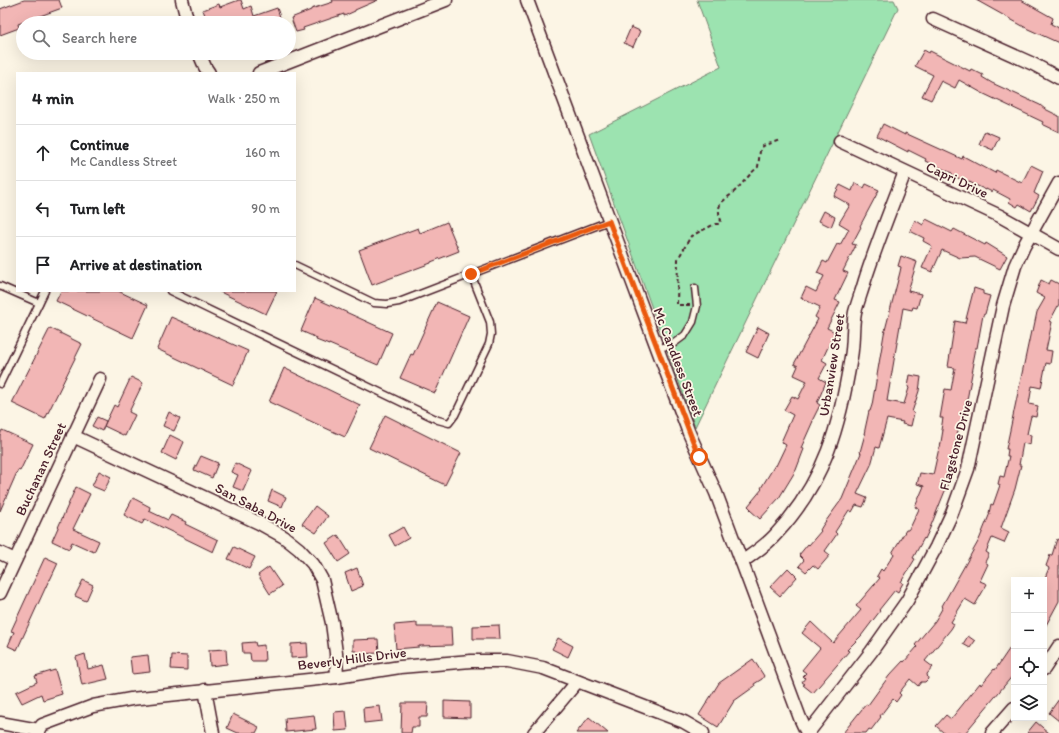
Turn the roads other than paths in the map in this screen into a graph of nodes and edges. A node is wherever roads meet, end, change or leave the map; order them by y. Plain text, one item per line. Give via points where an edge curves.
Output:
1 (182, 0) edge
2 (446, 0) edge
3 (527, 0) edge
4 (186, 16) edge
5 (933, 19) dead end
6 (296, 59) edge
7 (202, 60) edge
8 (292, 60) edge
9 (208, 72) edge
10 (262, 72) edge
11 (1059, 78) edge
12 (840, 141) dead end
13 (905, 172) junction
14 (1059, 183) edge
15 (609, 221) junction
16 (1031, 233) junction
17 (1059, 249) edge
18 (296, 265) edge
19 (471, 274) junction
20 (0, 286) edge
21 (695, 288) dead end
22 (45, 292) edge
23 (172, 292) edge
24 (39, 304) junction
25 (657, 348) junction
26 (100, 379) dead end
27 (0, 384) edge
28 (73, 436) junction
29 (0, 553) edge
30 (16, 560) junction
31 (742, 562) junction
32 (0, 593) edge
33 (1059, 646) edge
34 (1047, 664) edge
35 (337, 677) junction
36 (577, 682) junction
37 (205, 690) junction
38 (1011, 711) edge
39 (0, 723) edge
40 (39, 732) edge
41 (213, 733) edge
42 (534, 733) edge
43 (703, 733) edge
44 (807, 733) edge
45 (992, 733) edge

1 - 4 street
2 - 6 street
3 - 15 street, Mc Candless Street
5 - 11 street
7 - 9 street
8 - 10 street
12 - 13 street, Capri Drive
13 - 16 street, Capri Drive
13 - 31 street, Urbanview Street via 873,254 855,312 852,354 836,430 829,450 804,498 777,534
14 - 16 street, Flagstone Drive
15 - 19 lane
15 - 25 street, Mc Candless Street
16 - 17 street, Capri Drive
16 - 44 street, Flagstone Drive via 1015,266 1003,306 968,469 952,513 907,601 871,652
18 - 19 lane via 374,303 387,304
19 - 23 lane via 490,322 491,334 489,344 449,423
20 - 24 lane
21 - 25 lane via 697,306 693,322 685,335 673,344
22 - 24 lane
24 - 27 lane
25 - 31 street, Mc Candless Street
26 - 28 street, Buchanan Street
28 - 30 street, Buchanan Street
28 - 35 street, San Saba Drive via 258,523 284,537 299,549 313,564 322,580 332,623
29 - 30 street
30 - 32 street, Buchanan Street
31 - 44 street, Mc Candless Street
33 - 34 street
35 - 36 street, Beverly Hills Drive via 400,667 471,661 507,661 543,668
35 - 37 street, Beverly Hills Drive
36 - 42 street
36 - 43 street, Beverly Hills Drive via 684,722
37 - 40 street, Beverly Hills Drive via 93,706 42,725
37 - 41 street
38 - 45 street
39 - 40 street, Beverly Hills Drive

